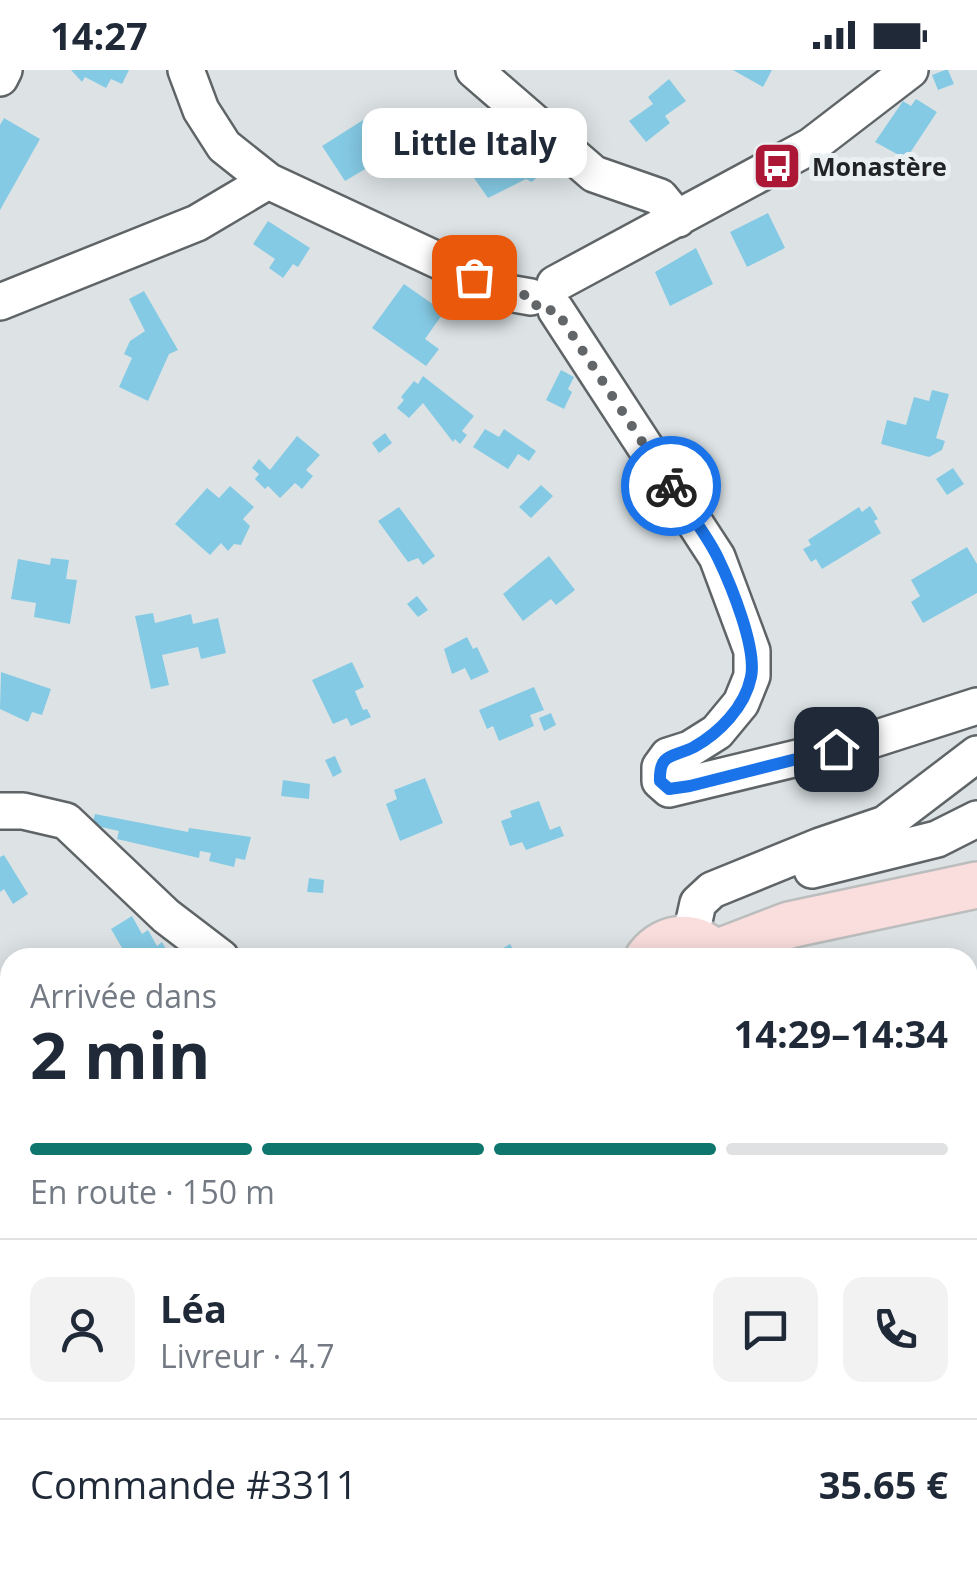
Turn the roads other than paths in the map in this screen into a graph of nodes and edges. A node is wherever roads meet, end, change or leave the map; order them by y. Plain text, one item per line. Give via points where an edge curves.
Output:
1 (4, 70) edge
2 (186, 70) edge
3 (474, 70) edge
4 (910, 70) edge
5 (0, 78) edge
6 (268, 181) junction
7 (678, 219) junction
8 (548, 297) junction
9 (0, 302) edge
10 (977, 706) edge
11 (977, 754) edge
12 (0, 811) edge
13 (52, 818) junction
14 (977, 819) edge
15 (0, 830) edge
16 (797, 856) junction
17 (977, 885) edge
18 (874, 906) junction
19 (208, 948) edge
20 (659, 948) edge
21 (697, 948) edge
22 (708, 948) edge
23 (714, 948) edge
24 (785, 948) edge

1 - 5 street
2 - 6 street via 224,146
3 - 7 street via 594,174 660,197
4 - 7 street via 811,146
6 - 8 street via 508,293
6 - 9 street via 197,223
7 - 8 street
8 - 10 street via 717,557 752,651 752,676 741,703 717,732 668,756 660,781 669,789 868,742
11 - 16 street via 884,824
12 - 13 street
13 - 15 street
13 - 19 street via 66,822
14 - 16 street via 937,839 819,871
16 - 22 street via 771,879 708,913
17 - 18 main road
18 - 23 main road
18 - 24 main road
20 - 21 main road via 665,942

